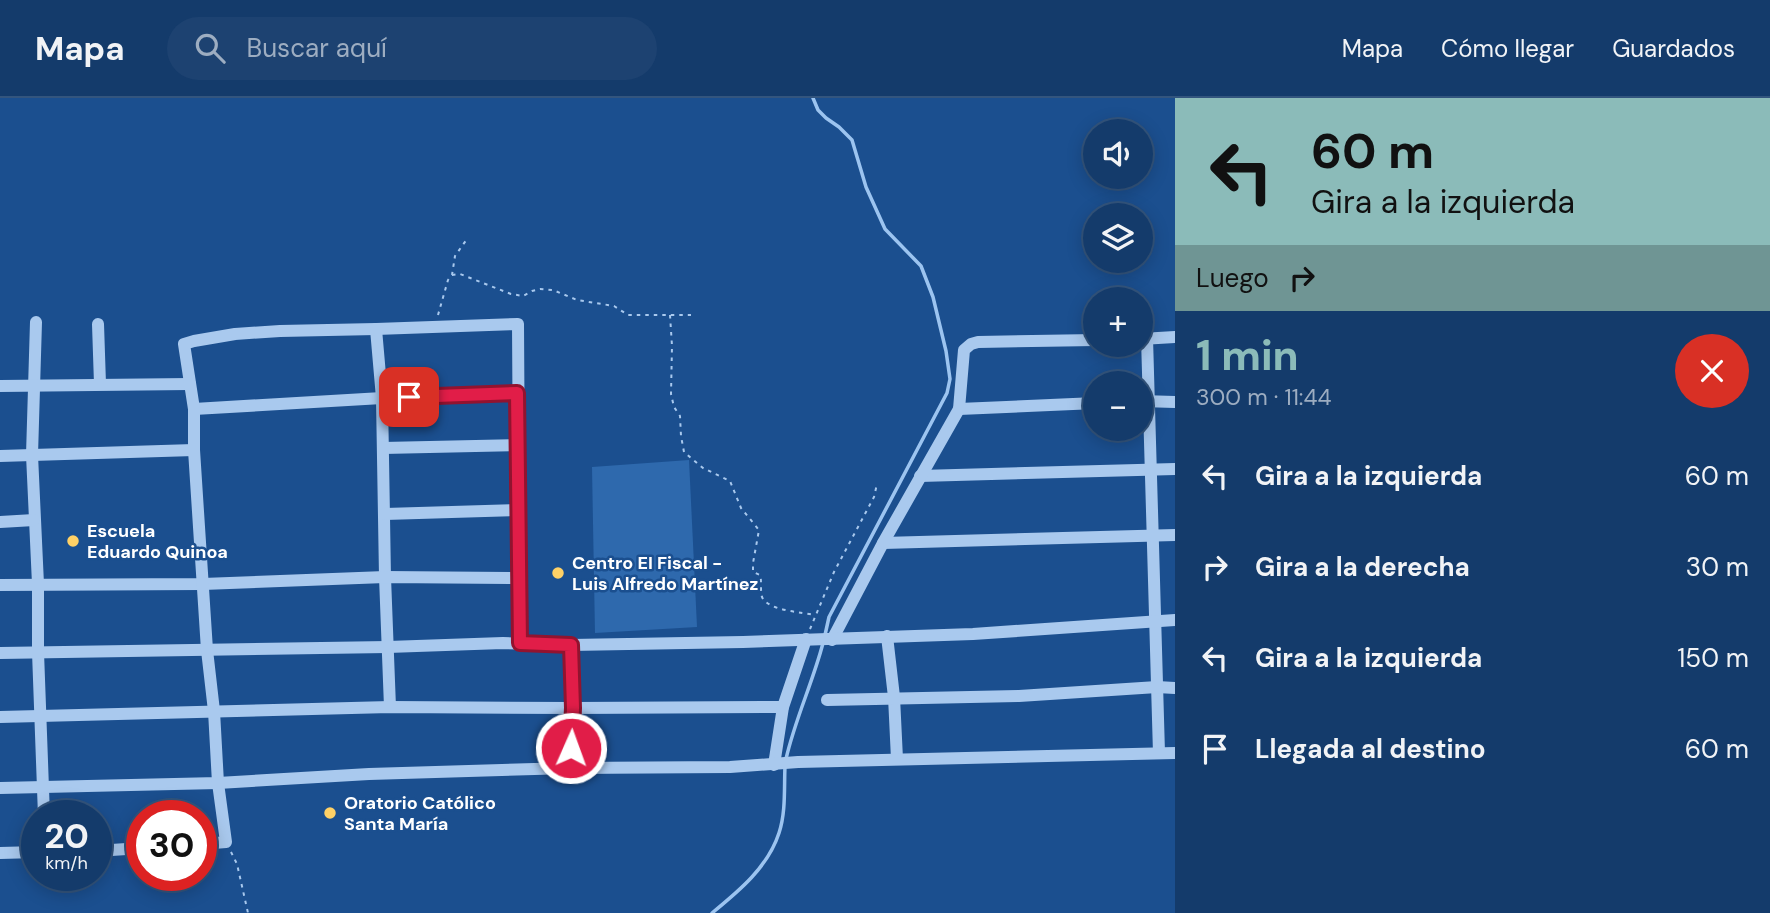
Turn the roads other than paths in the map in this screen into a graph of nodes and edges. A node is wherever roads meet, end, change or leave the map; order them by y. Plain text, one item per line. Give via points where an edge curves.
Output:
1 (36, 322) dead end
2 (98, 324) dead end
3 (376, 329) junction
4 (1175, 337) edge
5 (1153, 338) edge
6 (1083, 340) edge
7 (100, 384) junction
8 (190, 384) junction
9 (34, 385) junction
10 (0, 386) edge
11 (517, 393) junction
12 (382, 398) junction
13 (1153, 401) edge
14 (1175, 402) edge
15 (1083, 404) edge
16 (194, 409) junction
17 (959, 409) junction
18 (1148, 441) edge
19 (518, 444) junction
20 (383, 448) junction
21 (194, 450) junction
22 (32, 455) junction
23 (0, 456) edge
24 (1175, 469) edge
25 (1150, 470) junction
26 (920, 476) junction
27 (518, 510) junction
28 (385, 514) junction
29 (34, 520) junction
30 (0, 522) edge
31 (1175, 535) edge
32 (1152, 536) junction
33 (883, 543) junction
34 (385, 576) junction
35 (519, 578) junction
36 (38, 584) junction
37 (203, 584) junction
38 (0, 585) edge
39 (1175, 620) edge
40 (1155, 621) junction
41 (887, 636) junction
42 (806, 639) junction
43 (832, 640) junction
44 (520, 643) junction
45 (571, 645) junction
46 (388, 647) junction
47 (207, 650) junction
48 (38, 652) junction
49 (0, 653) edge
50 (1157, 687) junction
51 (1175, 688) edge
52 (894, 697) junction
53 (827, 700) dead end
54 (783, 706) junction
55 (390, 707) junction
56 (573, 708) junction
57 (214, 711) junction
58 (40, 716) junction
59 (0, 717) edge
60 (1158, 753) junction
61 (1175, 753) edge
62 (897, 759) junction
63 (774, 765) junction
64 (570, 768) junction
65 (218, 783) junction
66 (42, 786) junction
67 (0, 788) edge
68 (43, 800) edge
69 (217, 843) edge
70 (21, 852) edge
71 (0, 853) edge

1 - 9 street
2 - 7 street
3 - 8 street via 235,334 194,341 184,345
3 - 11 street via 518,324
3 - 12 street
4 - 5 street
6 - 17 street via 971,344 964,350
7 - 8 street
7 - 9 street
8 - 16 street
9 - 10 street
9 - 22 street
11 - 12 street
11 - 19 street
12 - 16 street
12 - 20 street
13 - 14 street
15 - 17 street
16 - 21 street
17 - 26 street
18 - 25 street
19 - 20 street
19 - 27 street
20 - 28 street
21 - 22 street
21 - 37 street
22 - 23 street
22 - 29 street
24 - 25 street
25 - 26 street
25 - 32 street
26 - 33 street
27 - 28 street
27 - 35 street
28 - 34 street
29 - 30 street
29 - 36 street
31 - 32 street
32 - 33 street
32 - 40 street
33 - 43 street
34 - 35 street
34 - 37 street
34 - 46 street
35 - 44 street
36 - 37 street
36 - 38 street
36 - 48 street
37 - 47 street
39 - 40 street
40 - 41 street
40 - 50 street
41 - 43 street
41 - 52 street
42 - 43 street
42 - 45 street
42 - 54 street
44 - 45 street
44 - 46 street
45 - 56 street
46 - 47 street
46 - 55 street
47 - 48 street
47 - 57 street
48 - 49 street
48 - 58 street
50 - 51 street
50 - 52 street via 1019,696
50 - 60 street
52 - 53 street
52 - 62 street
54 - 56 street
54 - 63 street
55 - 56 street
55 - 57 street
56 - 64 street
57 - 58 street
57 - 65 street
58 - 59 street
58 - 66 street
60 - 61 street
60 - 62 street
62 - 63 street
63 - 64 street
64 - 65 street
65 - 66 street
65 - 69 street via 226,842
66 - 67 street
66 - 68 street
70 - 71 street

